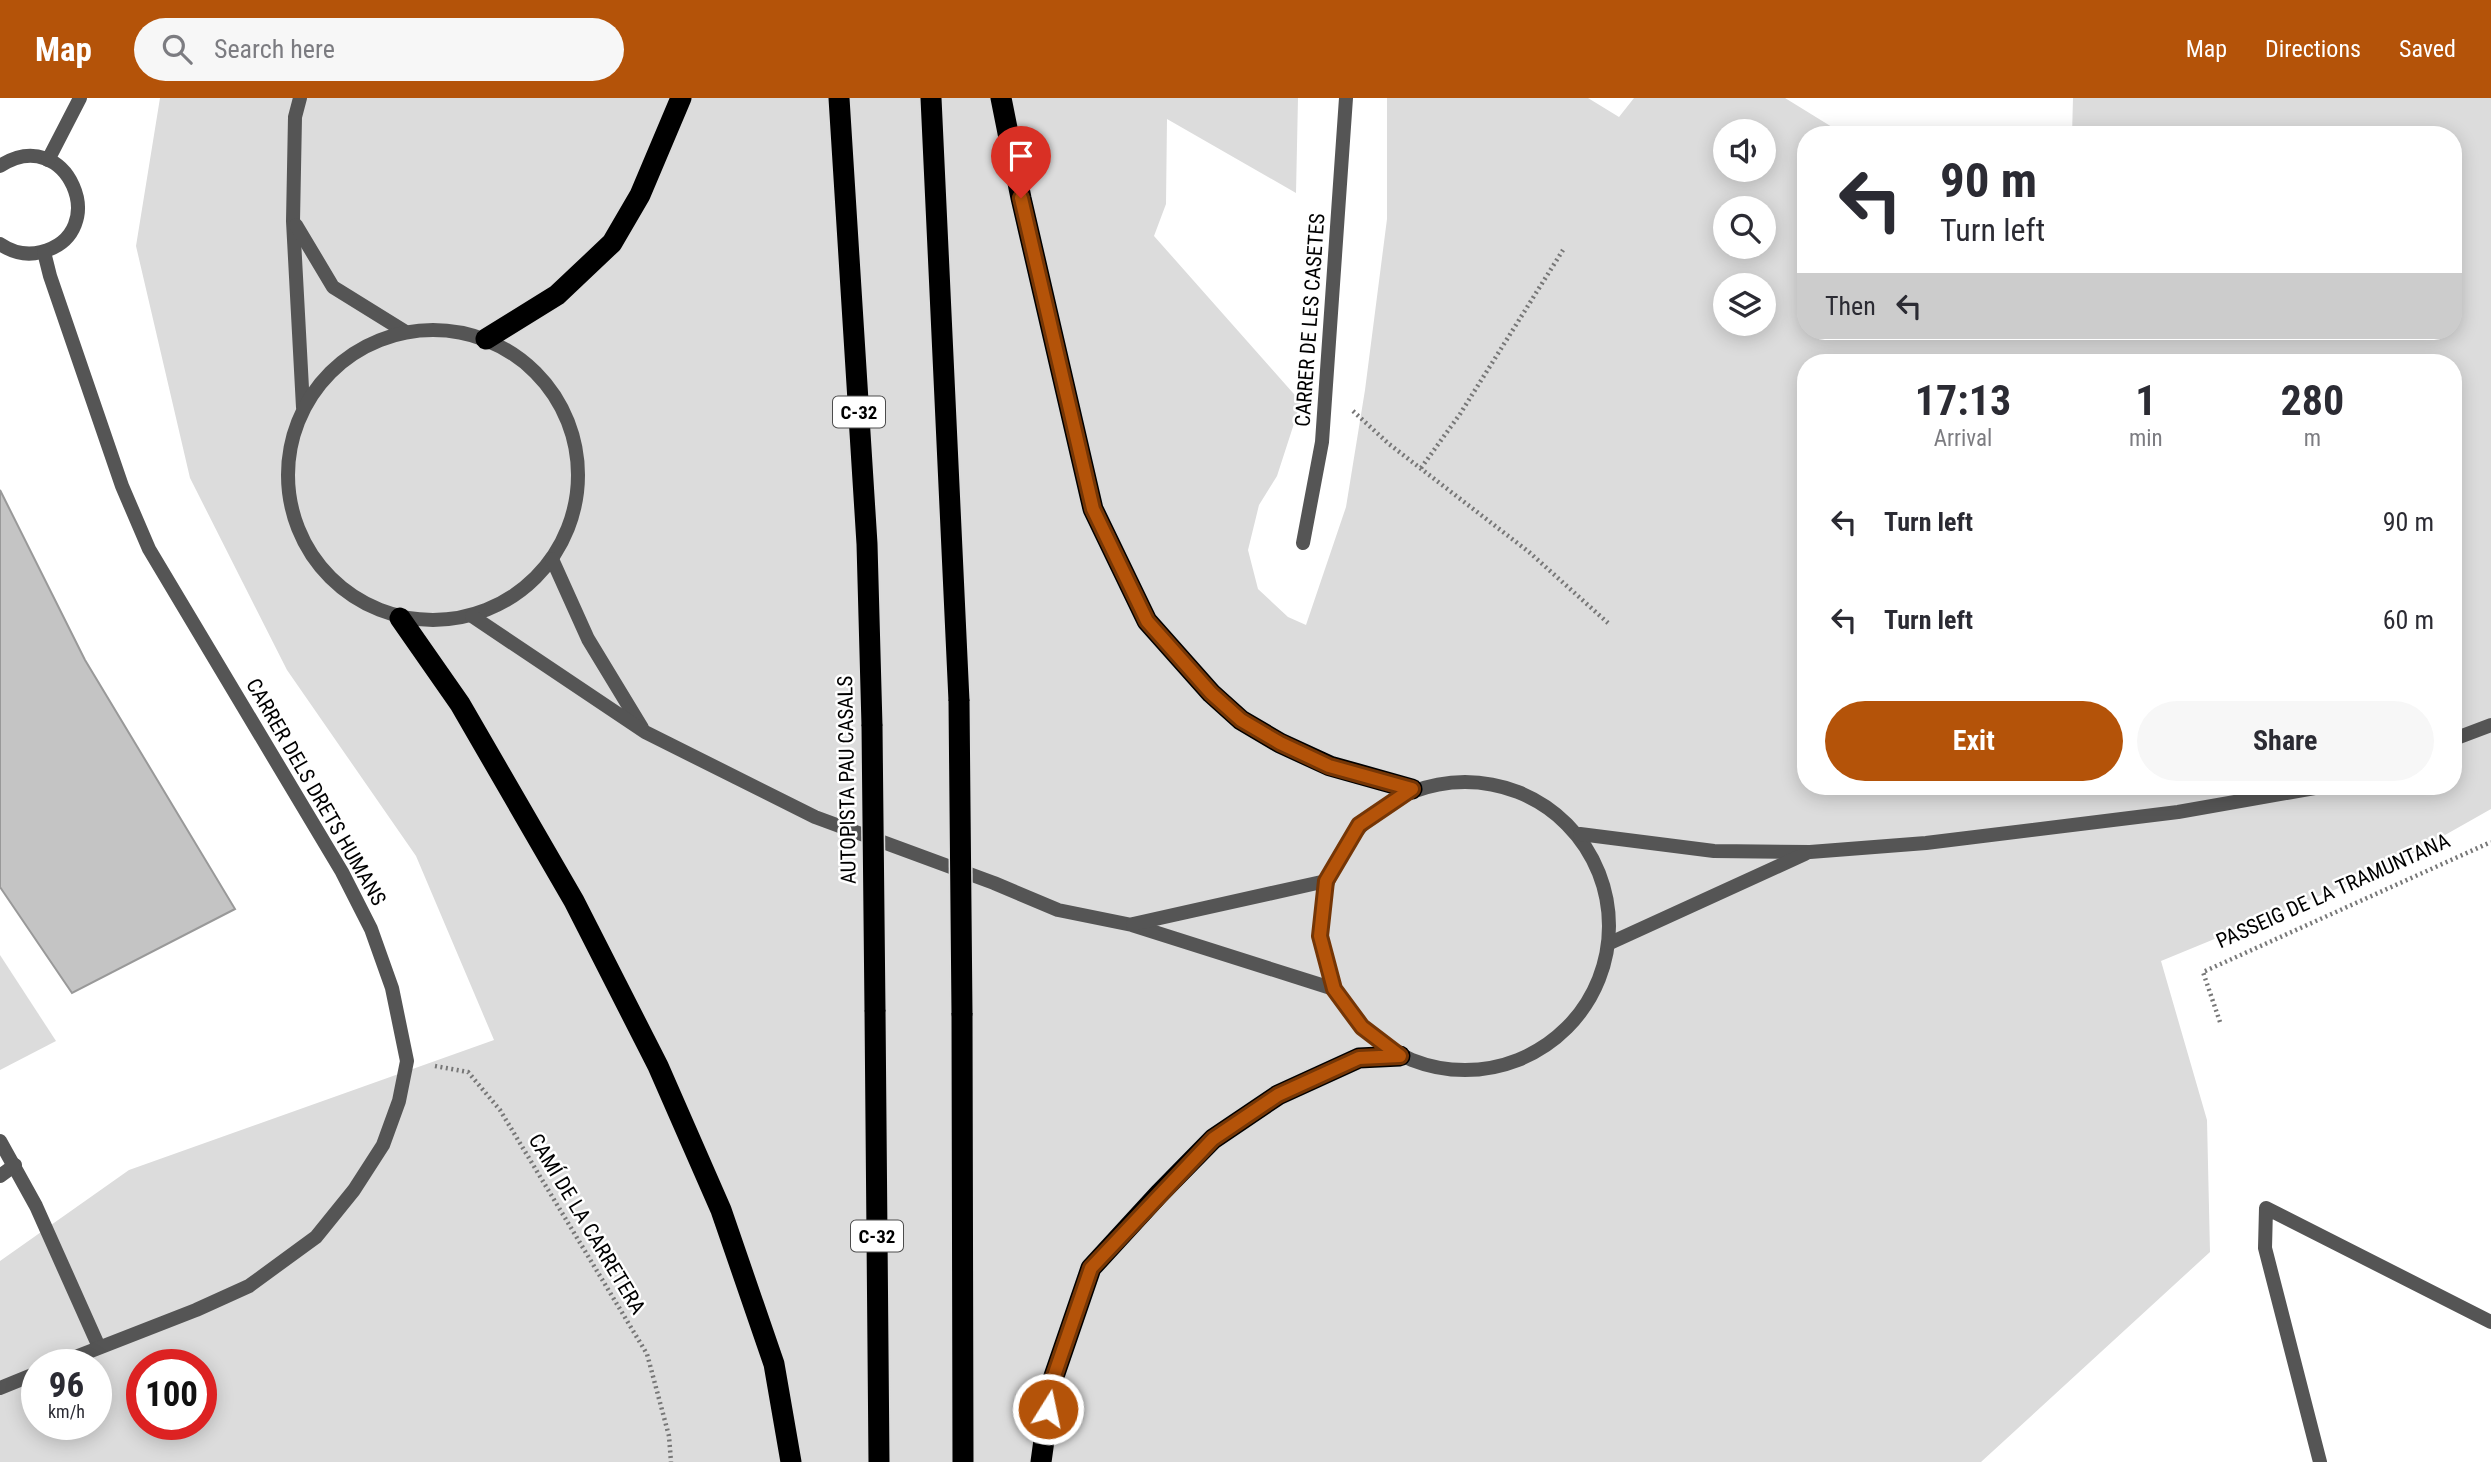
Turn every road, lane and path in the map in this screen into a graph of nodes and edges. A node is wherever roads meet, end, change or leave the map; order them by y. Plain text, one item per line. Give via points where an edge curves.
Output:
1 (80, 98) edge
2 (300, 98) edge
3 (681, 98) edge
4 (839, 98) edge
5 (931, 98) edge
6 (1001, 98) edge
7 (1346, 98) edge
8 (48, 160) junction
9 (0, 166) edge
10 (293, 221) junction
11 (0, 244) edge
12 (1563, 250) dead end
13 (44, 252) junction
14 (404, 331) junction
15 (486, 339) junction
16 (1326, 387) junction
17 (303, 407) junction
18 (1421, 468) junction
19 (1303, 543) dead end
20 (552, 559) junction
21 (472, 616) junction
22 (400, 618) junction
23 (1608, 623) dead end
24 (2491, 725) edge
25 (645, 732) junction
26 (2462, 736) edge
27 (1412, 789) junction
28 (2275, 795) edge
29 (1580, 834) junction
30 (2491, 842) edge
31 (1810, 852) junction
32 (1326, 881) junction
33 (1132, 925) junction
34 (1610, 943) junction
35 (1334, 989) junction
36 (2220, 1022) dead end
37 (1400, 1056) junction
38 (407, 1061) junction
39 (0, 1142) edge
40 (15, 1165) junction
41 (0, 1176) edge
42 (2491, 1322) edge
43 (99, 1347) junction
44 (94, 1349) edge
45 (21, 1379) edge
46 (0, 1388) edge
47 (671, 1462) edge
48 (790, 1462) edge
49 (879, 1462) edge
50 (963, 1462) edge
51 (1041, 1462) edge
52 (2320, 1462) edge

1 - 8 street
2 - 10 street via 295,117
3 - 15 highway via 640,195 612,243 557,295
4 - 49 highway, AUTOPISTA PAU CASALS / C-32, bridge via 867,544
5 - 50 highway, bridge via 959,701
6 - 27 highway via 1093,509 1147,621 1241,720 1329,766
7 - 16 street, CARRER DE LES CASETES
8 - 9 street via 23,156
8 - 13 street via 68,176 78,207 70,232
10 - 14 street via 333,287
10 - 17 street
11 - 13 street via 27,254
12 - 18 path
13 - 38 street, CARRER DELS DRETS HUMANS via 122,486 149,549 342,872 371,929 392,988
14 - 15 street via 435,329
14 - 17 street via 366,342 336,364
15 - 20 street via 531,367 563,409 578,459 574,511
16 - 18 path
16 - 19 street, CARRER DE LES CASETES via 1322,442
17 - 22 street via 287,471 300,536 341,588
18 - 23 path via 1529,552
20 - 21 street via 517,595
20 - 25 street via 588,639
21 - 22 street via 436,621
21 - 25 street
22 - 48 highway via 460,704 547,854 658,1066 721,1210 774,1364
24 - 26 street
25 - 33 street via 815,817 1058,910
27 - 29 street via 1473,779 1532,795
27 - 32 street via 1359,825
28 - 31 street via 2178,812 1926,843
29 - 31 street via 1714,851
29 - 34 street via 1606,885
30 - 36 path, PASSEIG DE LA TRAMUNTANA via 2203,972
31 - 34 street
32 - 33 street
32 - 35 street via 1320,936
33 - 35 street
34 - 37 street via 1594,996 1558,1039 1509,1065 1454,1071
35 - 37 street via 1362,1027
37 - 51 highway via 1359,1058 1278,1095 1213,1139 1091,1268 1052,1382
38 - 43 street, CARRER DELS DRETS HUMANS via 400,1101 383,1145 316,1237 249,1286
38 - 47 path, CAMÍ DE LA CARRETERA via 468,1072 499,1110 647,1354 669,1436
39 - 40 street
40 - 41 street
40 - 43 street
42 - 52 street via 2266,1208 2265,1248
43 - 44 street, CARRER DELS DRETS HUMANS
45 - 46 street

